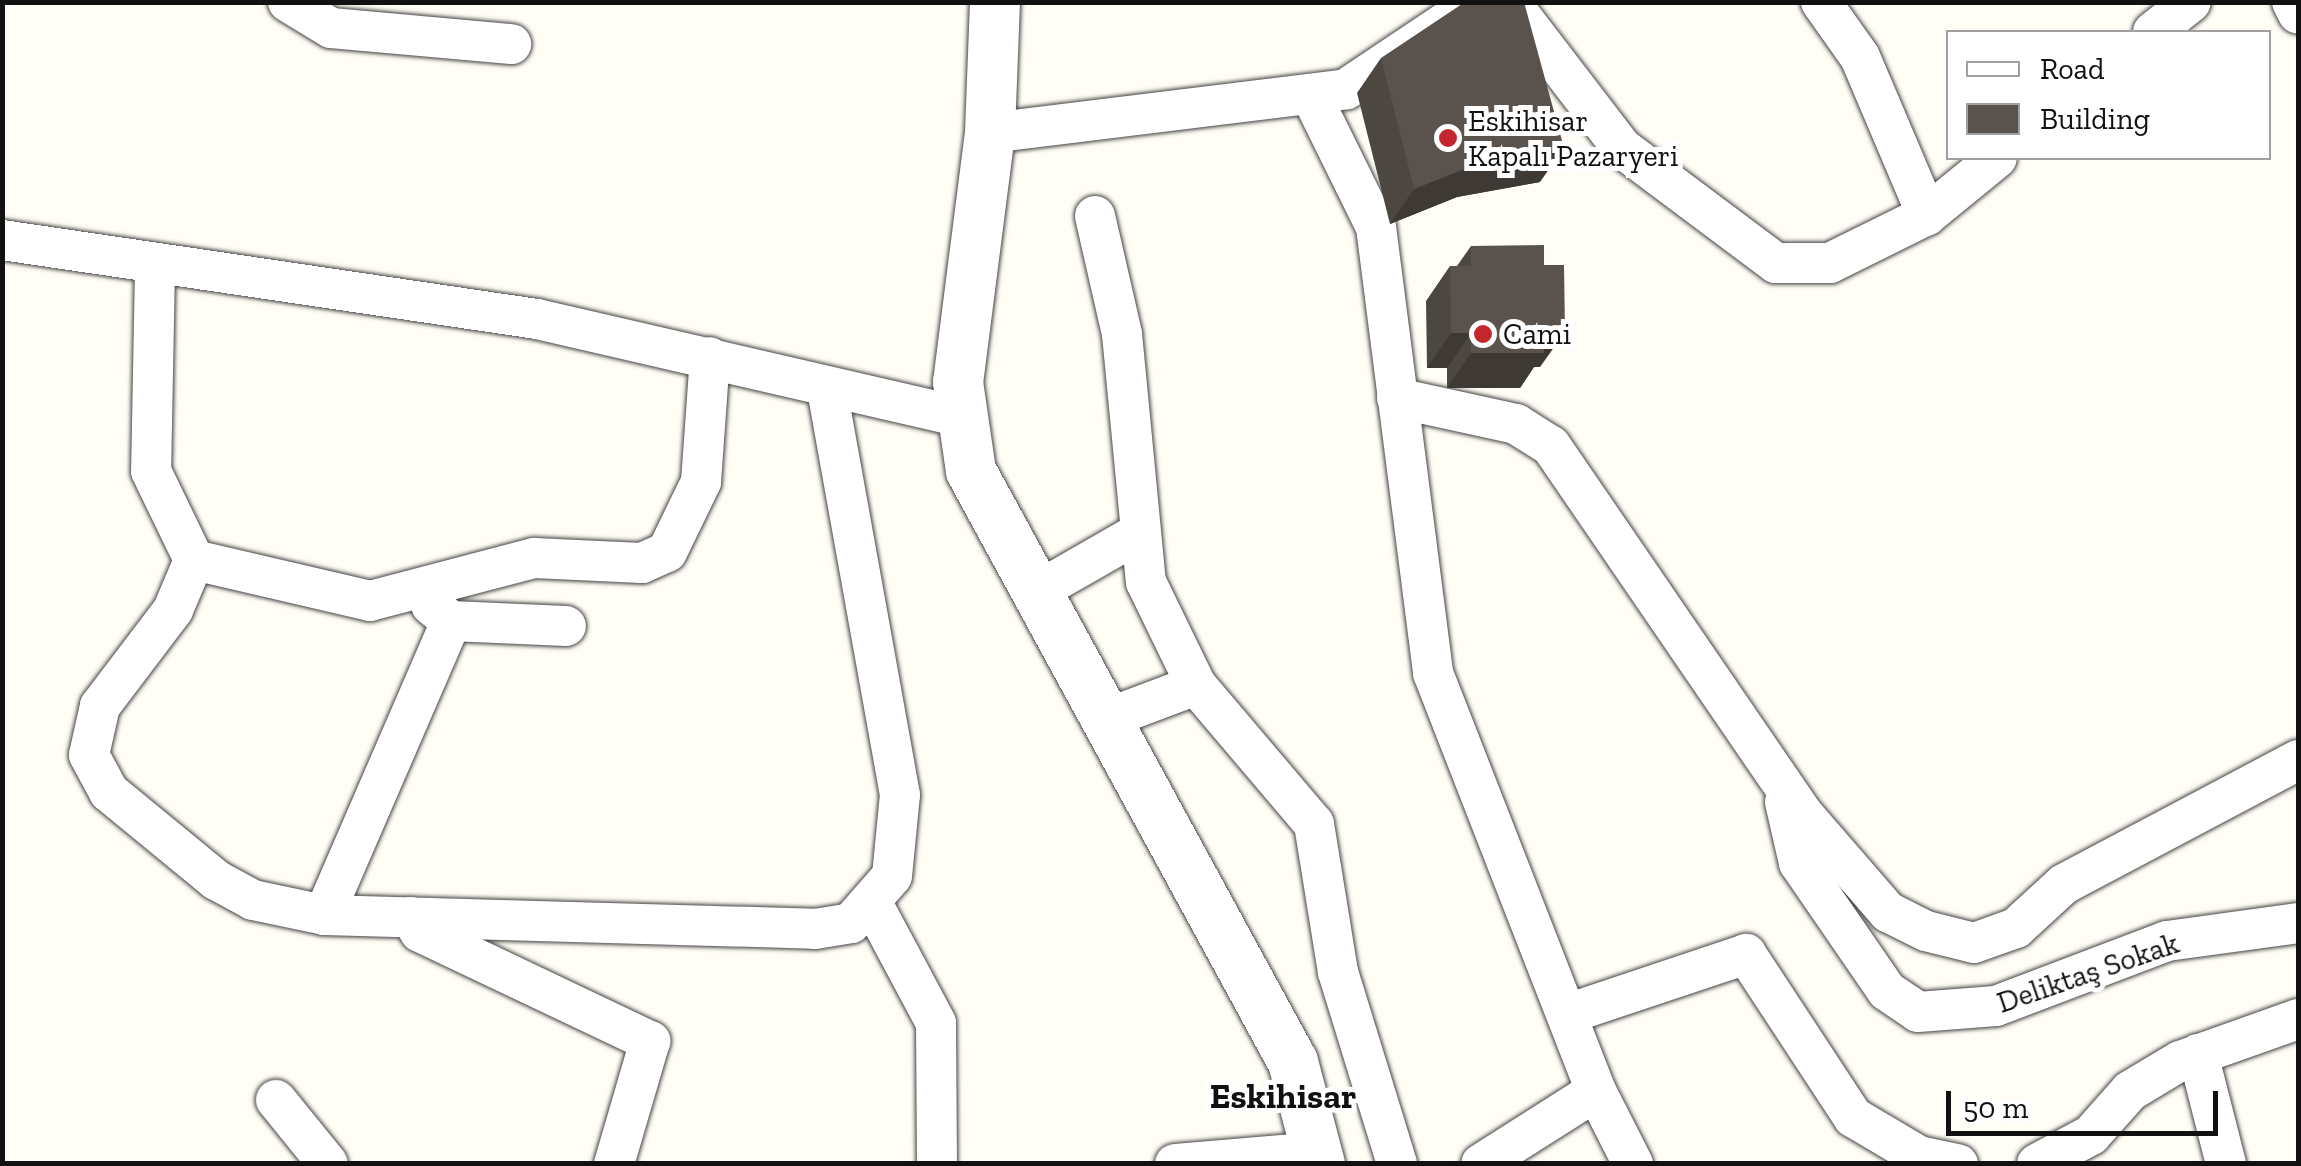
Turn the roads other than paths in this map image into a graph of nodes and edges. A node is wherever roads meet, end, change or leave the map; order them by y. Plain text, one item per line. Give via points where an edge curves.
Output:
1 (288, 2) edge
2 (995, 2) edge
3 (1476, 2) edge
4 (1510, 2) edge
5 (1822, 2) edge
6 (2191, 2) edge
7 (2292, 2) edge
8 (2298, 14) edge
9 (2156, 30) edge
10 (512, 44) dead end
11 (1311, 95) junction
12 (990, 133) junction
13 (1995, 160) edge
14 (1928, 215) junction
15 (1095, 216) dead end
16 (2, 240) edge
17 (155, 268) junction
18 (710, 357) junction
19 (827, 390) junction
20 (1397, 398) junction
21 (963, 417) junction
22 (1140, 532) junction
23 (194, 560) junction
24 (1036, 592) junction
25 (417, 593) junction
26 (451, 621) junction
27 (566, 626) dead end
28 (1196, 684) junction
29 (1111, 716) junction
30 (2298, 760) edge
31 (1779, 778) junction
32 (872, 904) junction
33 (324, 914) junction
34 (410, 917) junction
35 (2298, 923) edge
36 (1567, 1014) junction
37 (2298, 1020) edge
38 (2198, 1054) junction
39 (1596, 1091) junction
40 (276, 1100) dead end
41 (1320, 1158) edge
42 (328, 1164) edge
43 (614, 1164) edge
44 (937, 1164) edge
45 (1175, 1164) edge
46 (1397, 1164) edge
47 (1481, 1164) edge
48 (1634, 1164) edge
49 (1958, 1164) edge
50 (2037, 1164) edge
51 (2226, 1164) edge

1 - 10 street via 331,28
2 - 12 street
3 - 11 street via 1346,89
4 - 14 street via 1622,148 1776,263 1830,263
5 - 14 street via 1860,57
6 - 9 street
7 - 8 street
11 - 12 street
11 - 20 street via 1376,227
12 - 21 street via 964,304
13 - 14 street
15 - 22 street via 1122,334
16 - 17 street
17 - 18 street via 538,319
17 - 23 street via 152,471
18 - 19 street
18 - 25 street via 701,482 688,526 667,552 642,563 534,558
19 - 21 street
19 - 32 street via 900,794 901,846
20 - 31 street, Deliktaş Sokak via 1516,424 1551,446
20 - 36 street via 1432,674
21 - 24 street via 972,471
22 - 24 street
22 - 28 street via 1146,582
23 - 25 street via 370,601
23 - 33 street via 173,610 100,706 89,755 109,792 216,880 253,900
24 - 29 street
25 - 26 street
26 - 27 street
26 - 33 street
28 - 29 street
28 - 46 street via 1314,824 1338,972
29 - 41 street via 1293,1062
30 - 31 street, Deliktaş Sokak via 2064,884 2016,928 1974,943 1888,912 1845,869
31 - 35 street, Deliktaş Sokak via 1799,863 1887,991 1918,1012 1996,1006 2167,941
32 - 34 street via 850,922 814,929
32 - 44 street via 936,1023
33 - 34 street
34 - 43 street via 420,932 650,1041
36 - 39 street
36 - 49 street via 1746,954 1853,1117 1918,1156
37 - 38 street
38 - 50 street via 2130,1091 2090,1135
38 - 51 street
39 - 47 street
39 - 48 street
40 - 42 street
41 - 45 street

